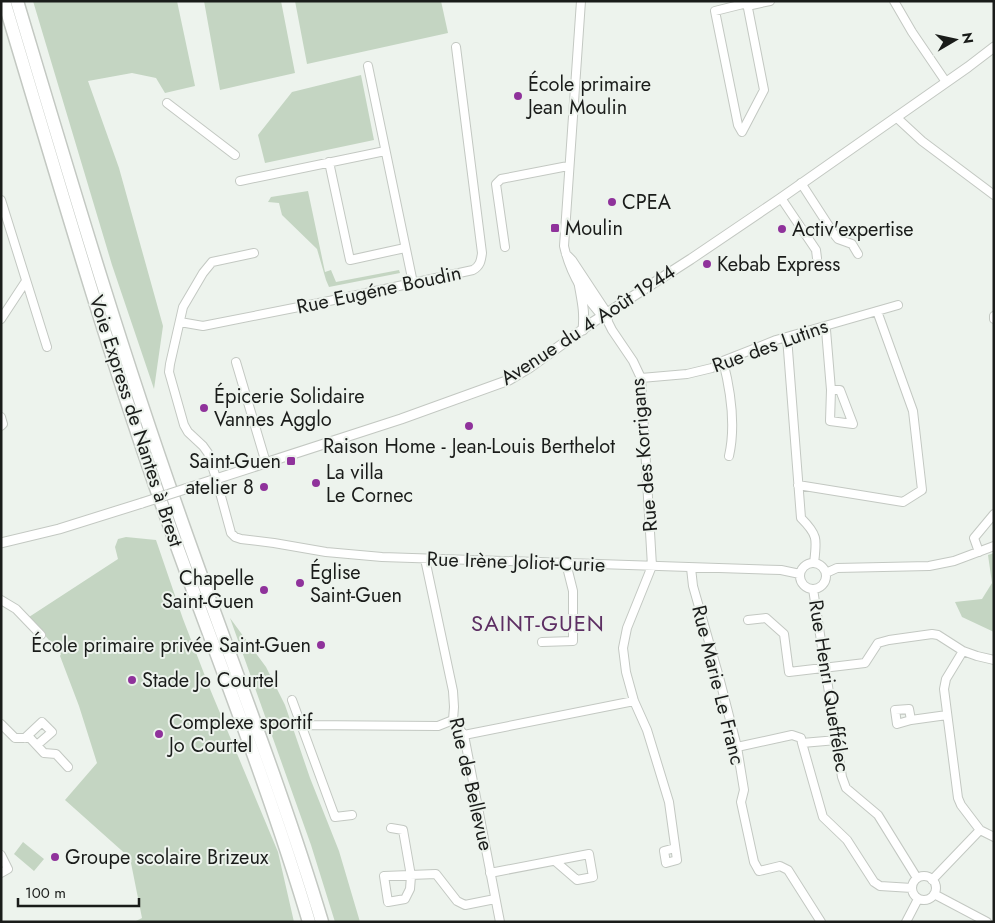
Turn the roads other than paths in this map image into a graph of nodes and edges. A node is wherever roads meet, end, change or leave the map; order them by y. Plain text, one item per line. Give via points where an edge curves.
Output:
1 (4, 1) edge
2 (17, 1) edge
3 (581, 1) edge
4 (770, 1) edge
5 (894, 1) edge
6 (748, 6) junction
7 (456, 47) dead end
8 (994, 47) edge
9 (368, 66) dead end
10 (946, 82) junction
11 (167, 103) dead end
12 (896, 117) junction
13 (385, 151) junction
14 (235, 155) dead end
15 (330, 162) junction
16 (568, 166) junction
17 (240, 181) dead end
18 (801, 183) junction
19 (994, 195) edge
20 (781, 198) junction
21 (1, 200) edge
22 (505, 247) dead end
23 (406, 248) junction
24 (254, 253) dead end
25 (566, 254) junction
26 (858, 254) dead end
27 (817, 258) dead end
28 (26, 281) junction
29 (413, 283) junction
30 (579, 283) junction
31 (898, 304) dead end
32 (876, 311) junction
33 (606, 317) junction
34 (1, 319) edge
35 (180, 322) junction
36 (825, 326) junction
37 (582, 330) junction
38 (787, 337) junction
39 (47, 347) dead end
40 (723, 361) junction
41 (236, 362) dead end
42 (641, 378) junction
43 (831, 390) junction
44 (1, 417) edge
45 (1, 426) edge
46 (729, 456) dead end
47 (266, 463) junction
48 (216, 478) junction
49 (798, 484) junction
50 (994, 514) edge
51 (1, 543) edge
52 (994, 546) edge
53 (979, 552) junction
54 (425, 559) junction
55 (566, 563) junction
56 (814, 563) junction
57 (652, 566) junction
58 (691, 568) junction
59 (826, 573) junction
60 (800, 574) junction
61 (813, 589) junction
62 (1, 600) edge
63 (748, 620) dead end
64 (41, 635) dead end
65 (542, 642) dead end
66 (963, 651) junction
67 (994, 660) edge
68 (826, 667) junction
69 (292, 700) dead end
70 (634, 701) junction
71 (947, 715) junction
72 (453, 720) junction
73 (911, 720) dead end
74 (1, 724) edge
75 (302, 724) junction
76 (464, 736) junction
77 (25, 738) junction
78 (837, 740) junction
79 (802, 743) junction
80 (37, 745) junction
81 (737, 747) junction
82 (68, 767) dead end
83 (352, 815) dead end
84 (391, 828) dead end
85 (980, 830) junction
86 (994, 837) edge
87 (675, 848) dead end
88 (1, 855) edge
89 (555, 861) junction
90 (1, 873) edge
91 (490, 873) junction
92 (411, 876) junction
93 (917, 878) junction
94 (932, 880) junction
95 (912, 888) junction
96 (934, 894) junction
97 (495, 899) junction
98 (918, 899) junction
99 (309, 922) edge
100 (322, 922) edge
101 (500, 922) edge
102 (821, 922) edge
103 (906, 922) edge
104 (987, 922) edge

1 - 99 highway, Voie Express de Nantes à Brest via 146,458 265,786
2 - 100 highway, Voie Express de Nantes à Brest via 154,442 275,777
3 - 16 street
4 - 6 street
5 - 10 street
6 - 6 street via 764,90 742,132 714,11 747,3
7 - 29 street, Rue Eugéne Boudin via 481,261 473,270
8 - 10 street, Avenue du 4 Août 1944
9 - 13 street
10 - 12 street, Avenue du 4 Août 1944
11 - 14 street
12 - 18 street, Avenue du 4 Août 1944
12 - 19 street via 922,141
13 - 15 street
13 - 23 street
15 - 17 street
15 - 23 street via 350,260
16 - 22 street via 501,179 496,184
16 - 25 street
18 - 20 street, Avenue du 4 Août 1944
18 - 26 street via 838,239 852,244
20 - 27 street via 816,250
20 - 33 street, Avenue du 4 Août 1944
21 - 28 street
23 - 29 street
24 - 35 street via 212,262 188,296
25 - 30 street
25 - 33 street
28 - 34 street
28 - 39 street
29 - 35 street, Rue Eugéne Boudin via 203,326
30 - 33 street via 598,312
30 - 37 street via 584,314
31 - 32 street, Rue des Lutins
32 - 36 street, Rue des Lutins
32 - 49 street via 913,411 922,490 903,502
33 - 37 street, Avenue du 4 Août 1944
33 - 42 street, Rue des Korrigans
35 - 48 street via 169,372 184,425 208,452
36 - 38 street, Rue des Lutins
36 - 43 street
37 - 47 street, Avenue du 4 Août 1944 via 509,380 401,420
38 - 40 street, Rue des Lutins
38 - 49 street
40 - 42 street, Rue des Lutins via 712,368 687,374
40 - 46 street via 732,417
41 - 47 street
42 - 57 street, Rue des Korrigans
43 - 43 street via 830,421 853,424 840,390
44 - 45 street
47 - 48 street, Avenue du 4 Août 1944
48 - 51 street, Avenue du 4 Août 1944, bridge via 76,524
48 - 54 street, Rue Irène Joliot-Curie via 231,533 235,537 326,552
49 - 56 street via 801,518 815,538
50 - 53 street via 974,538
52 - 53 street
53 - 59 street via 929,566 838,568
54 - 55 street, Rue Irène Joliot-Curie
54 - 72 street, Rue de Bellevue via 453,691
55 - 57 street, Rue Irène Joliot-Curie
55 - 65 street via 573,591 573,641
56 - 59 street via 822,566
56 - 60 street via 806,565
57 - 58 street, Rue Irène Joliot-Curie
57 - 70 street via 627,628 624,648
58 - 60 street, Rue Irène Joliot-Curie via 781,570
58 - 81 street, Rue Marie Le Franc via 693,586
59 - 61 street via 824,584
60 - 61 street via 802,583
61 - 68 street, Rue Henri Queffélec
62 - 64 street via 16,609
63 - 68 street via 766,618 784,634 789,672
66 - 67 street
66 - 68 street via 938,635 924,635 878,643 865,663
66 - 71 street via 946,679
68 - 78 street, Rue Henri Queffélec
69 - 75 street
70 - 76 street
70 - 87 street via 647,730 668,802
71 - 73 street
71 - 85 street via 958,798
72 - 75 street via 438,726
72 - 76 street, Rue de Bellevue
74 - 77 street via 15,738
75 - 83 street via 335,817
76 - 91 street, Rue de Bellevue
77 - 80 street via 30,738
77 - 80 street via 42,722 52,732
78 - 79 street
78 - 93 street, Rue Henri Queffélec via 846,788 878,815
79 - 81 street via 801,738 792,734
79 - 95 street via 822,817 847,840 874,882 880,886
80 - 82 street via 44,753 56,754
81 - 102 street, Rue Marie Le Franc via 744,790 741,802 754,862 759,871 780,866 788,870
84 - 92 street via 403,830
85 - 86 street
85 - 94 street
88 - 90 street via 8,870
89 - 89 street via 578,880 593,877 589,854
89 - 91 street
91 - 97 street, Rue de Bellevue
92 - 92 street via 405,899 388,902 384,876
92 - 97 street via 436,874 457,901 465,905
93 - 94 street via 925,876
93 - 95 street
94 - 96 street via 936,886
95 - 98 street
96 - 98 street via 926,900
96 - 104 street
97 - 101 street, Rue de Bellevue
98 - 103 street

